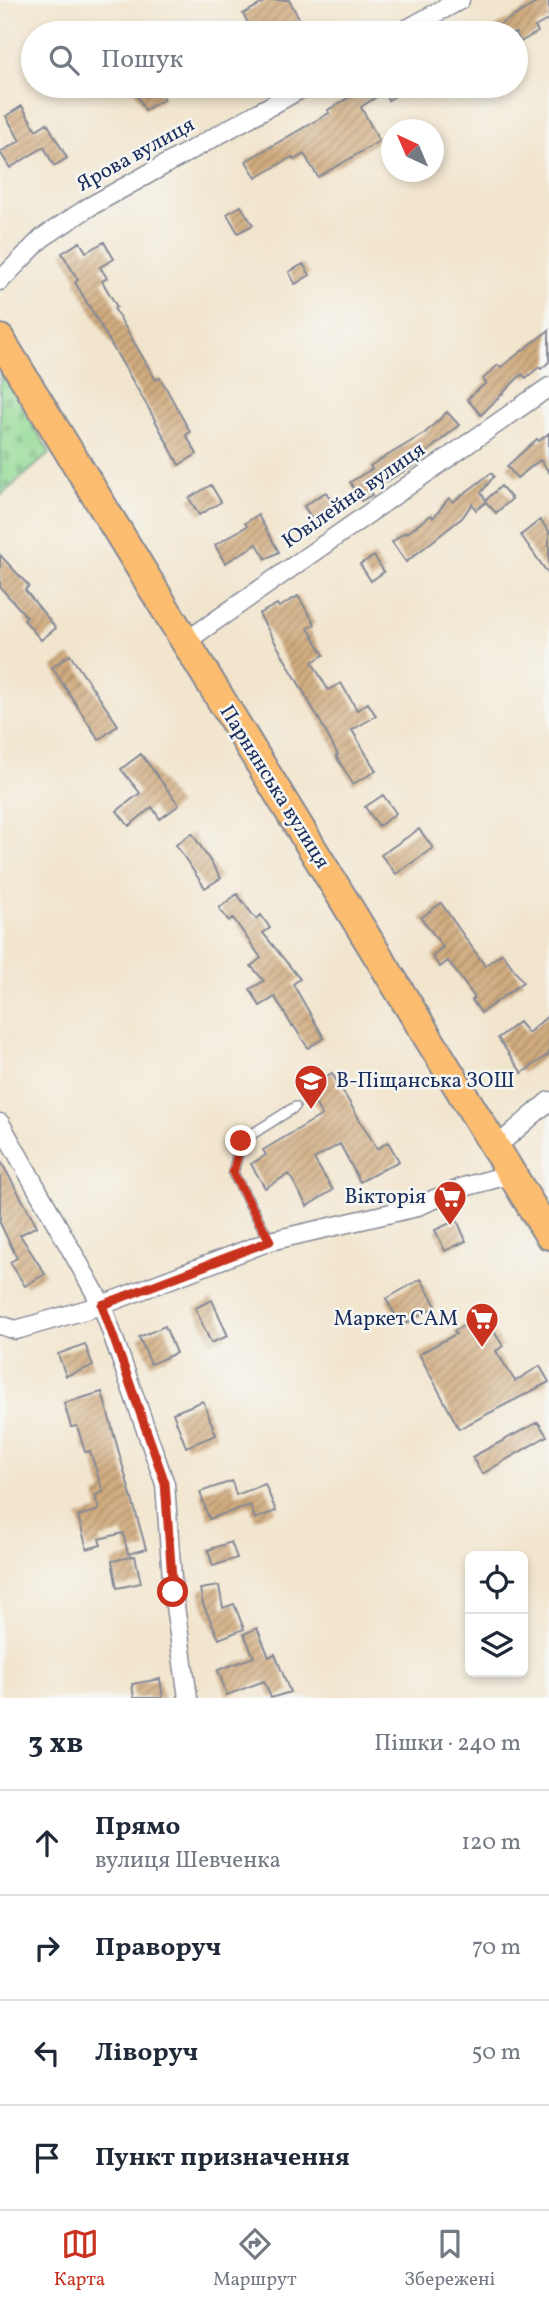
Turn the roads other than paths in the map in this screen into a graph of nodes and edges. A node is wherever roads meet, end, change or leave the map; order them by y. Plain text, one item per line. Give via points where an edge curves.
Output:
1 (460, 0) edge
2 (422, 21) edge
3 (284, 98) edge
4 (0, 281) edge
5 (0, 339) edge
6 (549, 387) edge
7 (185, 642) junction
8 (549, 1101) edge
9 (295, 1107) dead end
10 (0, 1123) edge
11 (496, 1147) junction
12 (512, 1174) junction
13 (549, 1235) edge
14 (270, 1241) junction
15 (102, 1305) junction
16 (0, 1325) edge
17 (188, 1698) edge

1 - 2 street
3 - 4 street, Ярова вулиця via 89,207 42,238
5 - 7 main road, Парнянська вулиця
6 - 7 street, Ювілейна вулиця
7 - 11 main road, Парнянська вулиця
8 - 11 street
9 - 14 lane via 241,1141 233,1173
10 - 15 street
11 - 12 main road, Парнянська вулиця
12 - 13 main road, Парнянська вулиця
12 - 14 street via 413,1208
14 - 15 street
15 - 16 street via 16,1330
15 - 17 street via 165,1483 173,1592

